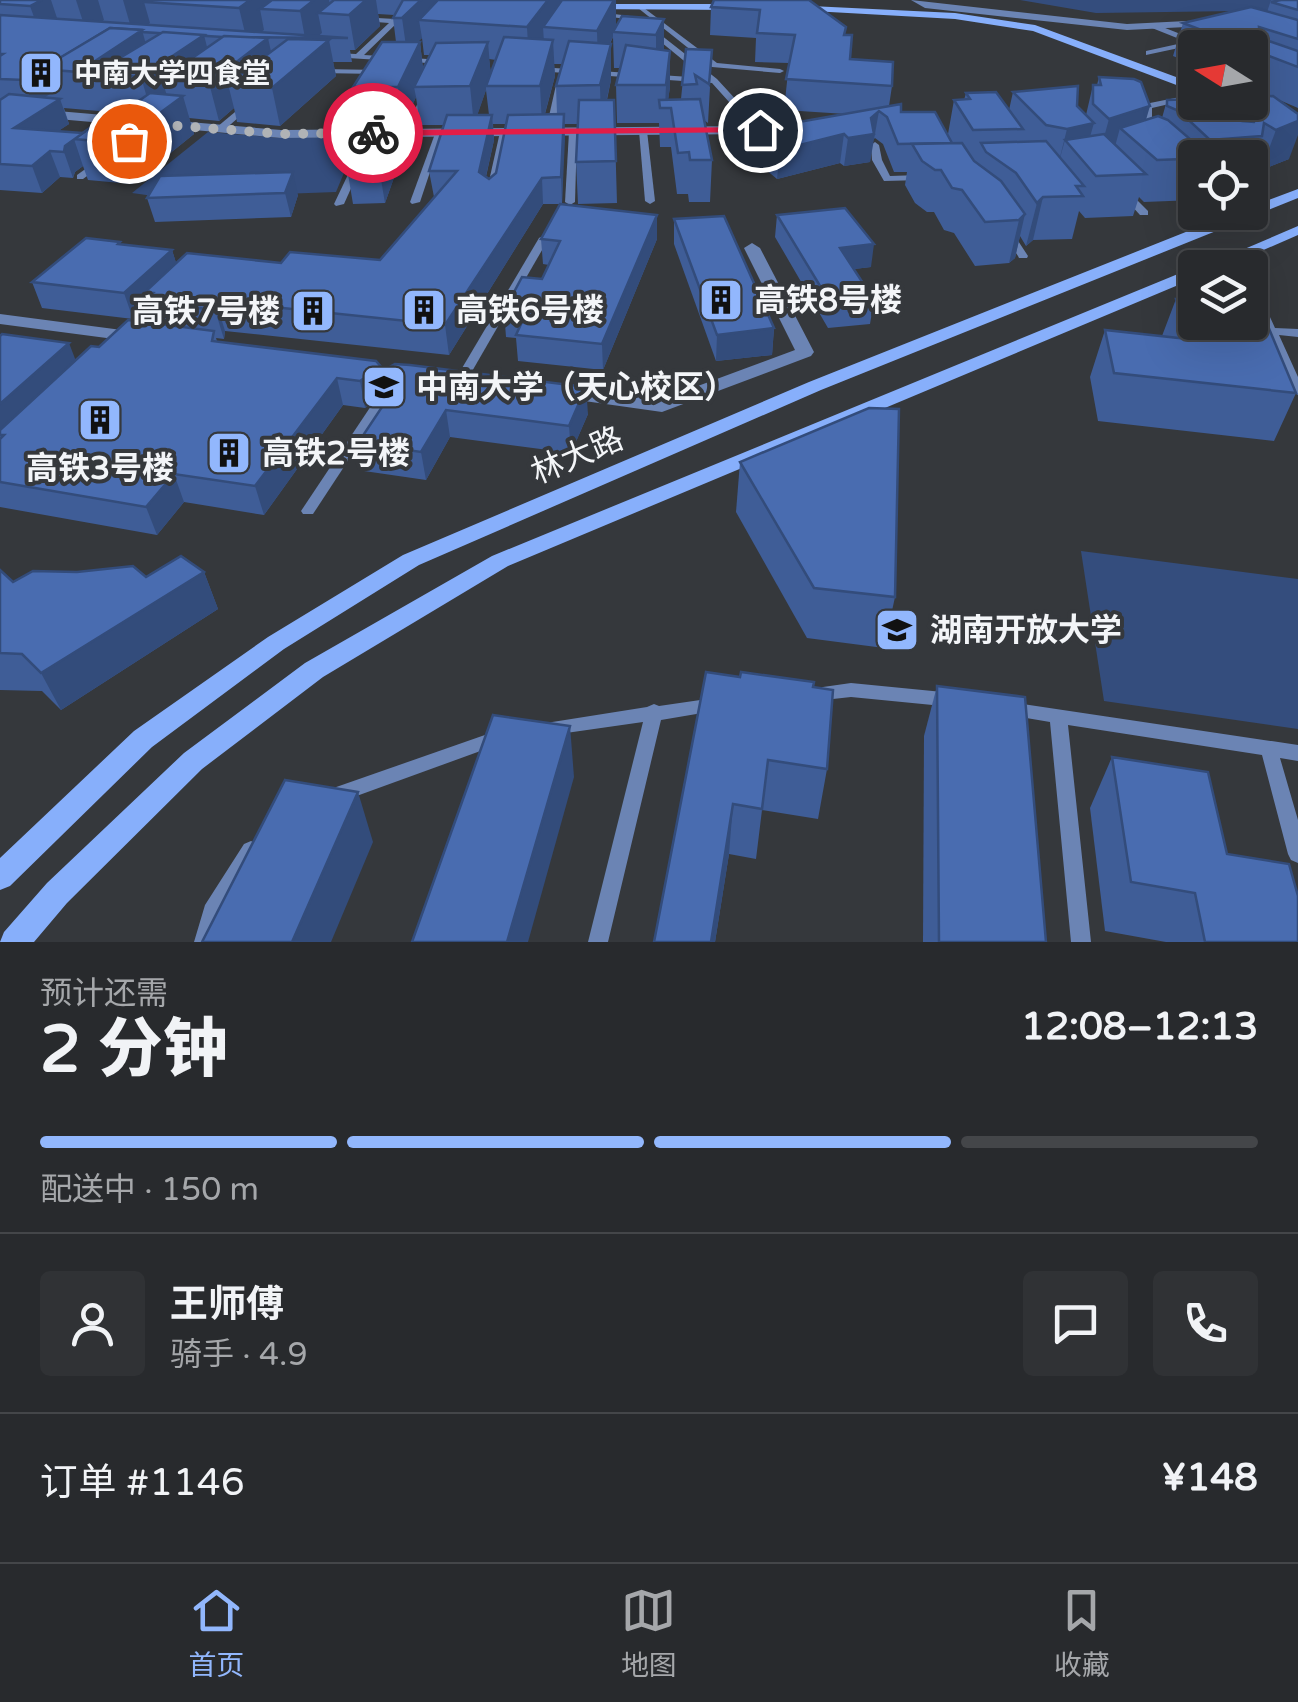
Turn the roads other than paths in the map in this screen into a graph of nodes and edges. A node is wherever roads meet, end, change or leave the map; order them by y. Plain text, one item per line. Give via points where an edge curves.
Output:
1 (916, 0) edge
2 (640, 8) junction
3 (751, 8) edge
4 (788, 8) edge
5 (580, 10) joint
6 (348, 18) edge
7 (1225, 22) edge
8 (1155, 26) junction
9 (1178, 35) edge
10 (422, 46) edge
11 (1178, 46) edge
12 (1149, 53) dead end
13 (326, 54) edge
14 (358, 56) junction
15 (542, 56) edge
16 (610, 59) edge
17 (410, 60) junction
18 (463, 63) edge
19 (302, 71) edge
20 (532, 71) junction
21 (780, 71) dead end
22 (382, 72) junction
23 (400, 72) edge
24 (435, 73) edge
25 (451, 73) edge
26 (603, 73) junction
27 (563, 75) junction
28 (620, 78) junction
29 (714, 80) junction
30 (1178, 82) edge
31 (678, 84) edge
32 (428, 88) edge
33 (262, 94) edge
34 (616, 96) edge
35 (1178, 100) edge
36 (46, 104) edge
37 (0, 110) edge
38 (25, 112) junction
39 (168, 112) edge
40 (612, 113) edge
41 (674, 115) edge
42 (484, 118) edge
43 (1148, 119) junction
44 (1161, 121) edge
45 (0, 124) edge
46 (153, 124) junction
47 (220, 129) junction
48 (760, 130) joint
49 (607, 131) junction
50 (643, 131) junction
51 (672, 131) junction
52 (479, 132) junction
53 (504, 132) junction
54 (548, 132) junction
55 (573, 132) junction
56 (371, 133) junction
57 (408, 133) junction
58 (439, 133) junction
59 (138, 134) edge
60 (347, 134) junction
61 (876, 145) edge
62 (1146, 149) edge
63 (109, 156) edge
64 (80, 177) dead end
65 (1110, 177) edge
66 (940, 178) edge
67 (1298, 193) edge
68 (490, 200) edge
69 (650, 201) dead end
70 (415, 202) dead end
71 (570, 202) edge
72 (339, 204) dead end
73 (1144, 213) dead end
74 (999, 219) edge
75 (1298, 230) edge
76 (544, 238) edge
77 (752, 248) dead end
78 (1258, 250) edge
79 (1023, 256) dead end
80 (1178, 279) edge
81 (0, 318) edge
82 (1268, 321) edge
83 (1273, 331) junction
84 (1298, 333) edge
85 (132, 337) edge
86 (462, 380) edge
87 (534, 390) edge
88 (1298, 391) edge
89 (376, 409) edge
90 (308, 511) dead end
91 (799, 696) edge
92 (727, 704) edge
93 (654, 712) junction
94 (1058, 716) junction
95 (1269, 749) junction
96 (1298, 753) edge
97 (309, 808) edge
98 (262, 832) edge
99 (1298, 854) edge
100 (0, 876) edge
101 (15, 942) edge
102 (204, 942) edge
103 (598, 942) edge
104 (1082, 942) edge

1 - 8 street
2 - 3 main road
2 - 5 main road
2 - 21 lane via 715,65
4 - 30 main road via 940,15 1034,28
5 - 29 lane via 636,18
6 - 14 lane via 396,20
7 - 8 street
8 - 9 lane
10 - 17 lane
11 - 12 lane
13 - 14 lane
14 - 17 lane
15 - 20 lane
16 - 26 lane
17 - 18 lane
19 - 22 lane
20 - 26 lane
20 - 27 lane
22 - 23 lane
22 - 60 lane
24 - 25 lane
26 - 29 lane
27 - 28 lane
27 - 54 lane
28 - 31 lane
28 - 34 lane
29 - 48 lane
32 - 57 lane
33 - 47 lane
35 - 43 lane via 1148,106
36 - 38 lane
37 - 38 street
38 - 45 lane
38 - 46 street
39 - 46 lane
40 - 49 lane
41 - 51 lane
42 - 52 lane
43 - 44 lane
43 - 62 lane
46 - 47 street
46 - 59 lane
47 - 60 street
48 - 51 street
49 - 50 street
49 - 55 street
50 - 51 street
50 - 69 lane
52 - 53 street
52 - 58 street
53 - 54 street
53 - 68 lane
54 - 55 street
55 - 71 lane
56 - 57 street
56 - 60 street
56 - 72 lane
57 - 58 street
58 - 70 lane
61 - 66 lane via 888,179
63 - 64 lane
65 - 73 lane
67 - 100 main road, 林大路 via 815,386 411,560 276,643 142,739
74 - 79 lane
75 - 78 main road
76 - 86 lane
77 - 87 street via 805,352 662,406
80 - 101 main road via 500,561 314,670 193,761 57,892
81 - 85 street
82 - 83 lane
83 - 84 lane
83 - 88 lane
89 - 90 lane
91 - 94 lane via 852,690
92 - 93 lane
93 - 97 lane via 487,739
93 - 103 lane
94 - 95 lane
94 - 104 lane
95 - 96 lane
95 - 99 lane
98 - 102 lane via 212,912

